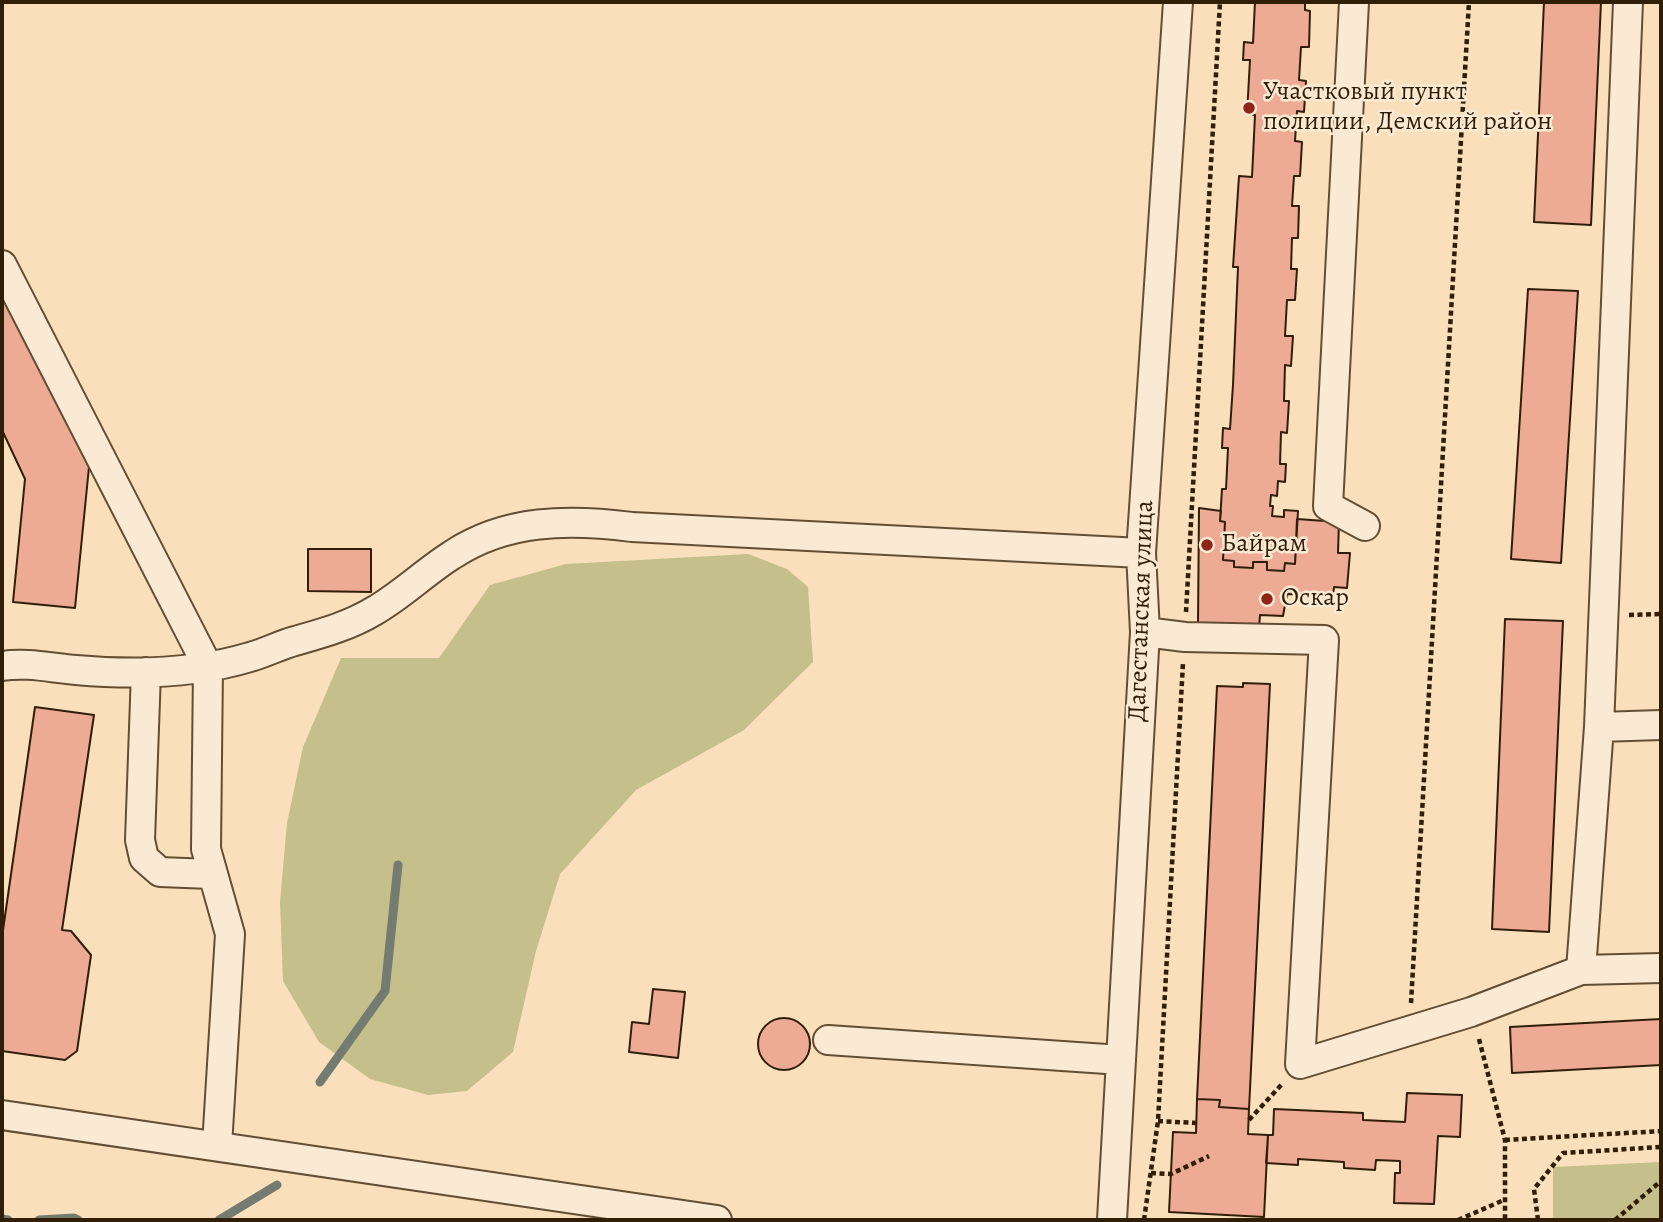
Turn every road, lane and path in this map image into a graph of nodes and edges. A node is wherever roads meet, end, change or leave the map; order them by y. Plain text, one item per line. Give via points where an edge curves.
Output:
1 (1178, 2) edge
2 (1354, 2) edge
3 (1469, 2) edge
4 (1628, 2) edge
5 (2, 265) edge
6 (1364, 526) dead end
7 (1141, 552) junction
8 (1145, 632) junction
9 (2, 666) edge
10 (208, 667) junction
11 (146, 672) junction
12 (1661, 725) edge
13 (1599, 727) junction
14 (211, 874) junction
15 (1661, 968) edge
16 (1581, 970) junction
17 (1471, 1012) junction
18 (1412, 1032) junction
19 (828, 1040) dead end
20 (1121, 1060) junction
21 (1300, 1064) junction
22 (2, 1115) edge
23 (1249, 1120) dead end
24 (1158, 1121) dead end
25 (1196, 1123) dead end
26 (1661, 1130) edge
27 (1506, 1140) junction
28 (217, 1146) junction
29 (1661, 1147) edge
30 (1209, 1156) dead end
31 (1151, 1173) dead end
32 (1661, 1181) edge
33 (1504, 1200) junction
34 (717, 1220) edge
35 (1112, 1220) edge
36 (1458, 1220) edge
37 (1505, 1220) edge
38 (1538, 1220) edge
39 (1615, 1220) edge

1 - 7 street, Дагестанская улица
2 - 6 street via 1328,506
3 - 18 path
4 - 13 street
5 - 10 street
7 - 8 street, Дагестанская улица
7 - 10 street via 547,523 487,537 453,554 374,611 346,625
8 - 20 street, Дагестанская улица
8 - 21 street via 1324,640
9 - 11 street
10 - 11 street
10 - 14 street via 206,834
11 - 14 street via 144,858 160,872
12 - 13 street
13 - 16 street
14 - 28 street via 230,934
15 - 16 street
16 - 17 street
17 - 18 street
17 - 27 path
18 - 21 street
19 - 20 street
20 - 35 street, Дагестанская улица
21 - 23 path
22 - 28 street
24 - 25 path
26 - 27 path
27 - 33 path
28 - 34 street
29 - 38 path via 1563,1153 1534,1189
30 - 31 path via 1171,1174
32 - 39 path
33 - 36 path
33 - 37 path

